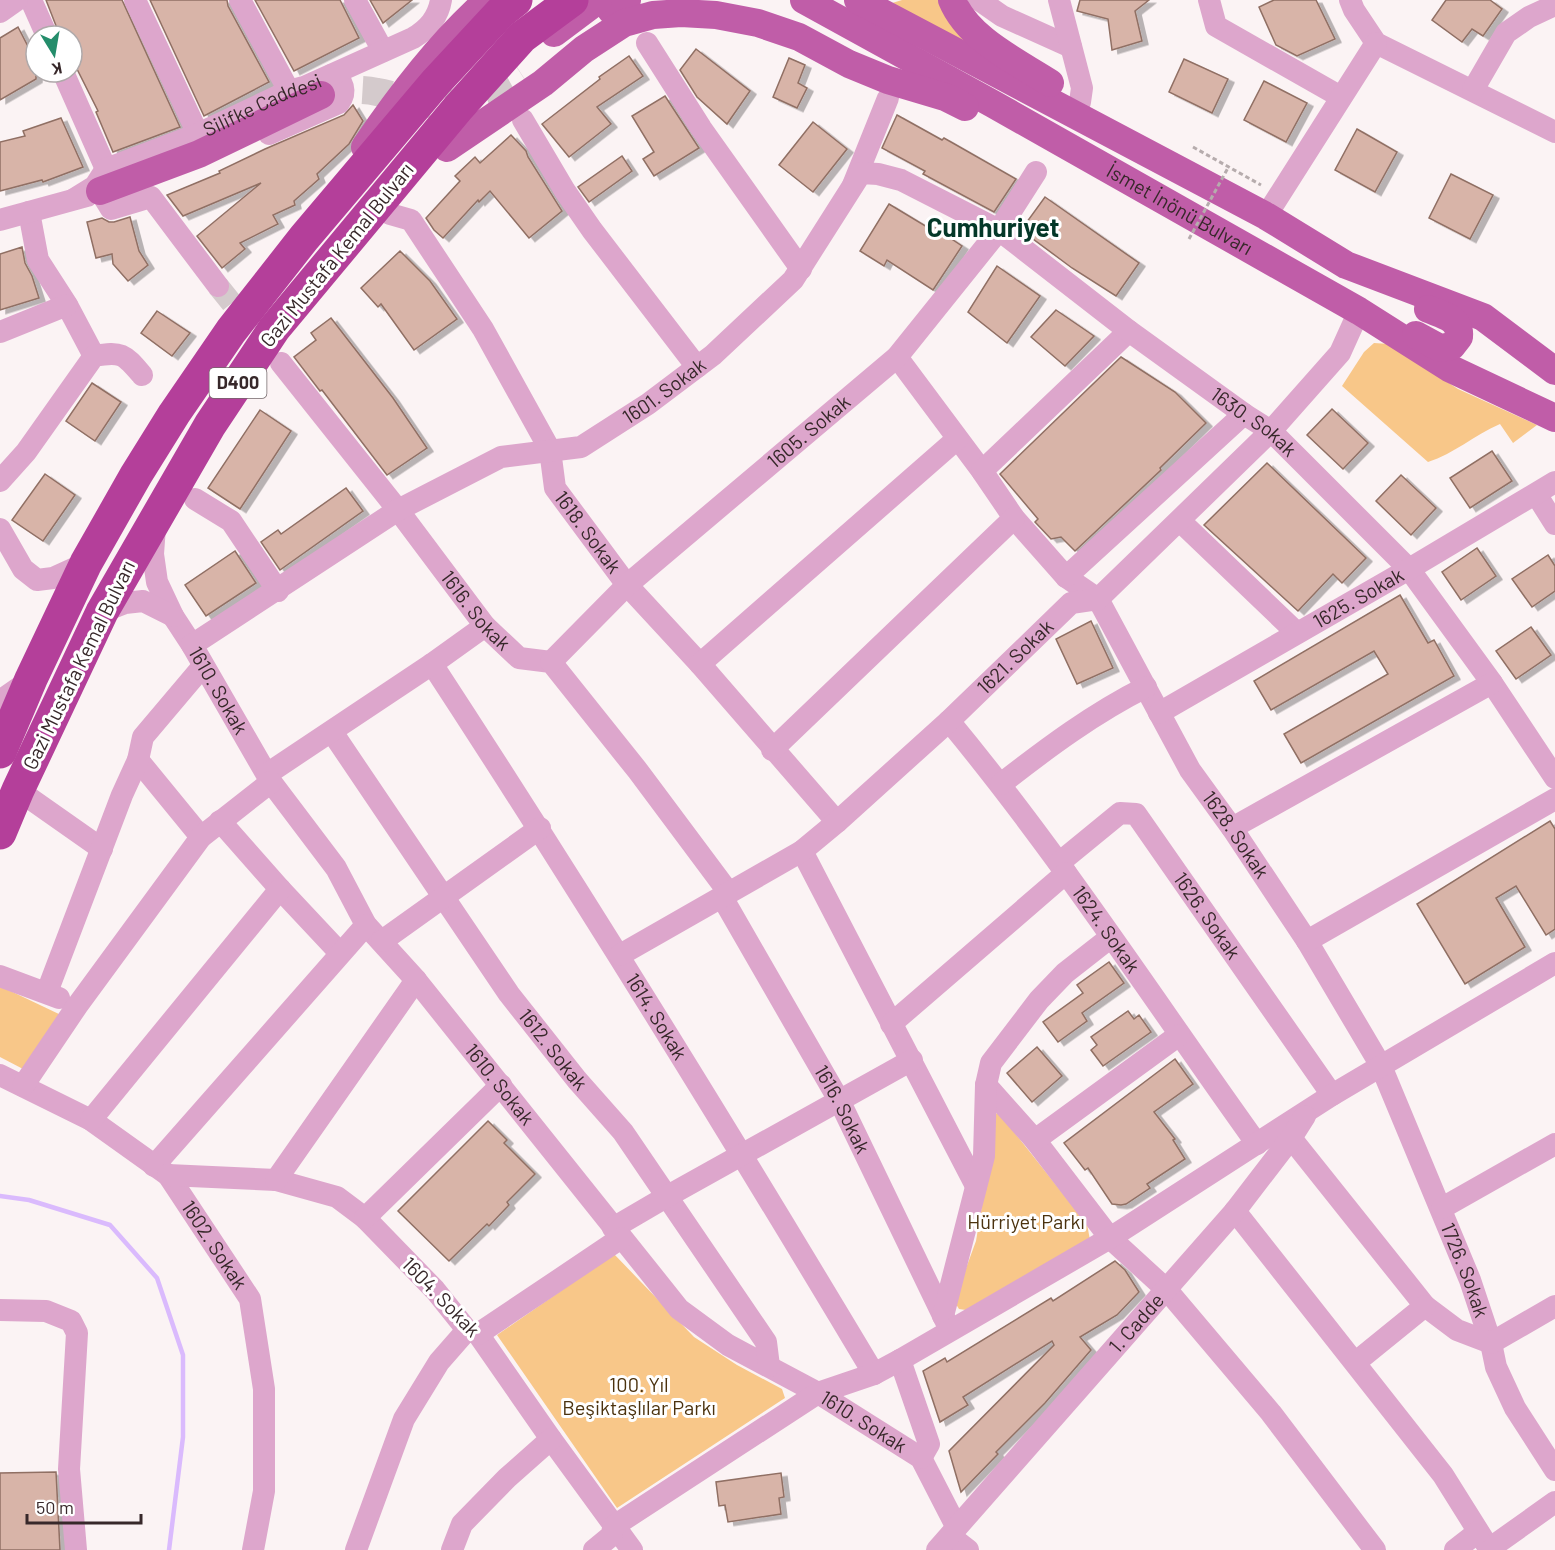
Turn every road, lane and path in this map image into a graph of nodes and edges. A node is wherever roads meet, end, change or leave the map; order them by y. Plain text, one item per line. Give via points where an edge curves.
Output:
1 (18, 0) edge
2 (31, 0) edge
3 (135, 0) edge
4 (240, 0) edge
5 (355, 0) edge
6 (441, 0) edge
7 (458, 0) edge
8 (488, 0) edge
9 (516, 0) edge
10 (572, 0) edge
11 (656, 0) edge
12 (723, 0) edge
13 (804, 0) edge
14 (858, 0) edge
15 (952, 0) edge
16 (979, 0) edge
17 (1059, 0) edge
18 (1209, 0) edge
19 (1350, 0) edge
20 (612, 3) edge
21 (1555, 5) edge
22 (1525, 9) edge
23 (0, 12) edge
24 (42, 24) edge
25 (647, 43) dead end
26 (1376, 43) junction
27 (441, 47) junction
28 (1071, 47) junction
29 (383, 51) junction
30 (524, 78) tunnel mouth
31 (66, 84) edge
32 (326, 85) junction
33 (1473, 90) junction
34 (289, 91) junction
35 (945, 97) junction
36 (1341, 97) junction
37 (888, 98) dead end
38 (1080, 102) junction
39 (523, 120) dead end
40 (1555, 132) edge
41 (198, 134) junction
42 (1193, 147) dead end
43 (447, 148) junction
44 (1148, 155) junction
45 (1229, 166) junction
46 (1036, 172) dead end
47 (1123, 178) junction
48 (856, 181) junction
49 (1261, 185) dead end
50 (94, 187) junction
51 (29, 212) junction
52 (390, 214) junction
53 (1266, 216) junction
54 (0, 220) edge
55 (999, 230) junction
56 (304, 238) junction
57 (1189, 239) dead end
58 (1346, 265) junction
59 (801, 269) junction
60 (218, 286) tunnel mouth
61 (1328, 293) junction
62 (67, 305) junction
63 (1359, 311) junction
64 (274, 328) junction
65 (0, 332) edge
66 (1129, 332) junction
67 (94, 356) junction
68 (897, 357) junction
69 (281, 363) dead end
70 (696, 367) junction
71 (1555, 371) edge
72 (142, 375) dead end
73 (1244, 414) junction
74 (1555, 418) edge
75 (1271, 431) junction
76 (957, 439) junction
77 (549, 450) junction
78 (982, 471) junction
79 (0, 481) edge
80 (1555, 482) edge
81 (1536, 494) junction
82 (195, 499) dead end
83 (398, 510) junction
84 (156, 515) junction
85 (1014, 518) junction
86 (1180, 521) junction
87 (1555, 524) edge
88 (0, 529) edge
89 (86, 563) junction
90 (1409, 569) junction
91 (1066, 577) junction
92 (627, 585) junction
93 (278, 591) junction
94 (1098, 599) junction
95 (102, 612) junction
96 (173, 616) junction
97 (485, 626) junction
98 (1297, 633) junction
99 (192, 645) junction
100 (551, 662) junction
101 (432, 664) junction
102 (700, 664) junction
103 (203, 666) junction
104 (32, 679) junction
105 (1492, 683) junction
106 (1146, 687) junction
107 (0, 701) edge
108 (1159, 713) junction
109 (949, 721) junction
110 (333, 732) junction
111 (772, 750) junction
112 (0, 752) edge
113 (138, 760) junction
114 (269, 778) junction
115 (1555, 778) edge
116 (1001, 784) junction
117 (18, 790) junction
118 (1555, 799) edge
119 (220, 821) junction
120 (837, 822) junction
121 (540, 828) junction
122 (1232, 828) junction
123 (0, 833) edge
124 (201, 837) junction
125 (102, 849) junction
126 (802, 851) junction
127 (1063, 868) junction
128 (280, 889) junction
129 (726, 895) junction
130 (442, 897) junction
131 (374, 933) junction
132 (1112, 937) junction
133 (1307, 941) junction
134 (340, 953) junction
135 (620, 955) junction
136 (1555, 963) edge
137 (0, 976) edge
138 (416, 980) junction
139 (47, 993) junction
140 (77, 1006) junction
141 (891, 1024) junction
142 (1179, 1035) junction
143 (912, 1060) junction
144 (1381, 1066) junction
145 (0, 1075) edge
146 (501, 1085) junction
147 (986, 1085) junction
148 (23, 1086) junction
149 (1332, 1095) junction
150 (840, 1102) junction
151 (1307, 1112) junction
152 (91, 1120) junction
153 (1291, 1138) junction
154 (1035, 1140) junction
155 (1257, 1144) junction
156 (1555, 1144) edge
157 (743, 1155) junction
158 (161, 1170) junction
159 (276, 1180) junction
160 (976, 1186) junction
161 (666, 1197) junction
162 (1442, 1208) junction
163 (1235, 1211) junction
164 (365, 1218) junction
165 (617, 1233) junction
166 (1110, 1238) junction
167 (1167, 1290) junction
168 (1555, 1305) edge
169 (1425, 1306) junction
170 (0, 1310) edge
171 (947, 1323) junction
172 (473, 1332) junction
173 (1491, 1342) junction
174 (900, 1360) junction
175 (1356, 1362) junction
176 (769, 1366) junction
177 (874, 1374) junction
178 (818, 1393) junction
179 (551, 1439) junction
180 (921, 1458) junction
181 (1555, 1470) edge
182 (1555, 1502) edge
183 (614, 1526) junction
184 (948, 1537) edge
185 (1486, 1544) edge
186 (1367, 1547) edge
187 (76, 1550) edge
188 (254, 1550) edge
189 (356, 1550) edge
190 (452, 1550) edge
191 (594, 1550) edge
192 (632, 1550) edge
193 (968, 1550) edge
194 (1455, 1550) edge

1 - 23 street
2 - 24 street
3 - 41 street
4 - 34 street
5 - 29 street
6 - 29 street, Silifke Caddesi via 428,28
7 - 27 main road via 453,23
8 - 27 main road
9 - 56 highway, Gazi Mustafa Kemal Bulvarı / D400 via 436,82
10 - 64 highway, Gazi Mustafa Kemal Bulvarı / D400 via 522,37
11 - 20 main road
12 - 35 main road via 768,8 801,20
13 - 47 main road, İsmet İnönü Bulvarı
14 - 44 main road, İsmet İnönü Bulvarı
15 - 38 main road via 964,21 978,34
16 - 28 street via 1002,16
17 - 28 street
18 - 36 street via 1216,26
19 - 26 street
20 - 30 main road
20 - 43 main road via 529,52
21 - 22 street
22 - 33 street via 1506,33
25 - 59 street via 700,128
26 - 33 street
26 - 36 street
27 - 56 main road via 396,101
28 - 38 street via 1082,88
29 - 32 street, Silifke Caddesi
31 - 50 street
32 - 34 street, Silifke Caddesi
32 - 50 main road via 199,154
33 - 40 street
34 - 41 street, Silifke Caddesi
35 - 43 main road via 888,80 799,37 758,23 716,15 653,15 624,23
35 - 47 main road via 1039,147
36 - 53 street
37 - 48 street, 1601. Sokak
38 - 44 main road via 1112,121
39 - 70 street via 585,220
41 - 50 street, Silifke Caddesi
42 - 45 path
43 - 52 main road
44 - 53 main road, İsmet İnönü Bulvarı
45 - 49 path
45 - 57 path, bridge
46 - 55 street, 1605. Sokak
47 - 61 main road, İsmet İnönü Bulvarı
48 - 55 street, 1630. Sokak via 878,174 901,180
48 - 59 street, 1601. Sokak
50 - 51 street, Silifke Caddesi
50 - 60 street via 111,209 151,197
51 - 54 street, Silifke Caddesi
51 - 62 street via 38,260
52 - 64 main road
52 - 77 street, 1618. Sokak via 411,220 483,329
53 - 58 main road, İsmet İnönü Bulvarı
55 - 66 street, 1630. Sokak
55 - 68 street, 1605. Sokak
56 - 89 highway, Gazi Mustafa Kemal Bulvarı / D400 via 231,331 174,414
58 - 61 main road via 1395,295 1451,319 1458,326 1456,342 1440,348 1364,306
58 - 71 main road, İsmet İnönü Bulvarı via 1483,317
59 - 70 street, 1601. Sokak
61 - 63 main road, İsmet İnönü Bulvarı
62 - 65 street
62 - 67 street
63 - 74 main road, İsmet İnönü Bulvarı via 1449,368
63 - 75 street via 1340,353
64 - 84 highway, Gazi Mustafa Kemal Bulvarı / D400
66 - 73 street, 1630. Sokak
66 - 78 street
67 - 72 street via 114,352 128,358
67 - 79 street via 26,452
68 - 76 street
68 - 92 street, 1605. Sokak
69 - 83 street, 1616. Sokak
70 - 77 street, 1601. Sokak via 581,447
73 - 75 street, 1630. Sokak
73 - 91 street
75 - 86 street
75 - 90 street, 1630. Sokak
76 - 78 street
76 - 102 street
77 - 83 street, 1601. Sokak via 501,457
77 - 92 street, 1618. Sokak via 555,488
78 - 85 street
80 - 81 street, 1625. Sokak
81 - 87 street
81 - 90 street, 1625. Sokak
82 - 93 street via 231,521
83 - 93 street, 1601. Sokak
83 - 97 street, 1616. Sokak
84 - 95 highway, Gazi Mustafa Kemal Bulvarı / D400
84 - 96 street, 1610. Sokak via 153,554 157,582
85 - 91 street
85 - 111 street
86 - 94 street
86 - 98 street
88 - 89 street via 23,569 37,580 53,578
89 - 104 highway, Gazi Mustafa Kemal Bulvarı / D400
90 - 98 street, 1625. Sokak
90 - 105 street, 1630. Sokak
91 - 94 street
92 - 100 street, 1605. Sokak
92 - 102 street, 1618. Sokak
93 - 99 street, 1601. Sokak
94 - 106 street, 1628. Sokak
94 - 109 street, 1621. Sokak via 1071,603
95 - 96 street via 143,601
95 - 117 highway, Gazi Mustafa Kemal Bulvarı / D400
96 - 99 street, 1610. Sokak
97 - 100 street, 1616. Sokak via 519,658
97 - 101 street
98 - 108 street, 1625. Sokak
99 - 103 street, 1610. Sokak
100 - 129 street, 1616. Sokak via 638,771
101 - 110 street
101 - 121 street, 1614. Sokak
102 - 111 street, 1618. Sokak
103 - 113 street via 143,737
103 - 114 street, 1610. Sokak
104 - 107 street
104 - 112 highway, Gazi Mustafa Kemal Bulvarı / D400
105 - 115 street, 1630. Sokak
105 - 122 street
106 - 108 street, 1628. Sokak
106 - 116 street via 1113,704
108 - 122 street, 1628. Sokak via 1190,770
109 - 116 street, 1624. Sokak
109 - 120 street, 1621. Sokak
110 - 114 street
110 - 130 street, 1612. Sokak
111 - 120 street, 1618. Sokak
113 - 124 street
113 - 125 street
114 - 119 street
114 - 131 street, 1610. Sokak via 336,868
116 - 127 street, 1624. Sokak
117 - 123 highway, Gazi Mustafa Kemal Bulvarı / D400
117 - 125 street
118 - 133 street
119 - 124 street
119 - 128 street
120 - 126 street, 1621. Sokak
121 - 130 street
121 - 135 street, 1614. Sokak
122 - 133 street, 1628. Sokak
124 - 140 street
125 - 139 street
126 - 129 street, 1621. Sokak
126 - 141 street
127 - 132 street, 1624. Sokak
127 - 141 street
127 - 149 street, 1626. Sokak via 1120,813 1136,814
128 - 134 street
128 - 152 street
129 - 135 street, 1621. Sokak
129 - 150 street, 1616. Sokak
130 - 131 street
130 - 161 street, 1612. Sokak via 509,994 623,1132
131 - 134 street
131 - 138 street, 1610. Sokak
132 - 142 street, 1624. Sokak
132 - 147 street via 1065,973 1039,1000 991,1063
133 - 144 street, 1628. Sokak
134 - 158 street
135 - 157 street, 1614. Sokak
136 - 144 street, 1. Cadde
137 - 139 street
138 - 146 street, 1610. Sokak
138 - 159 street
139 - 140 street
140 - 148 street
141 - 143 street
142 - 154 street
142 - 155 street, 1624. Sokak
143 - 150 street
143 - 160 street
144 - 149 street, 1. Cadde
144 - 162 street, 1726. Sokak
145 - 148 street, 1602. Sokak
146 - 164 street
146 - 165 street, 1610. Sokak
147 - 154 street
147 - 160 street via 984,1156
148 - 152 street, 1602. Sokak
149 - 151 street, 1. Cadde
150 - 157 street
150 - 171 street, 1616. Sokak
151 - 153 street, 1. Cadde
151 - 155 street, 1. Cadde
152 - 158 street, 1602. Sokak
153 - 163 street, 1. Cadde
153 - 169 street
154 - 166 street
155 - 166 street, 1. Cadde
156 - 162 street
157 - 161 street
157 - 177 street, 1614. Sokak
158 - 159 street, 1604. Sokak
158 - 188 street, 1602. Sokak via 250,1299 264,1389 264,1491
159 - 164 street, 1604. Sokak via 337,1197
160 - 171 street
161 - 165 street
161 - 176 street, 1612. Sokak via 766,1342
162 - 173 street, 1726. Sokak
163 - 167 street, 1. Cadde
163 - 175 street
164 - 172 street, 1604. Sokak
165 - 172 street
165 - 176 street, 1610. Sokak via 679,1309 728,1345
166 - 167 street
166 - 171 street, 1. Cadde
167 - 184 street, 1. Cadde
167 - 186 street via 1271,1413
168 - 173 street
169 - 173 street via 1457,1330
169 - 175 street
170 - 187 street via 46,1311 71,1321 77,1333 69,1469
171 - 174 street, 1. Cadde
172 - 179 street, 1604. Sokak
172 - 189 street via 439,1362 404,1419
173 - 181 street, 1726. Sokak via 1515,1408
174 - 177 street, 1. Cadde
174 - 180 street via 928,1444
175 - 185 street via 1443,1475
176 - 178 street, 1610. Sokak
177 - 178 street, 1. Cadde
178 - 180 street, 1610. Sokak
178 - 183 street, 1. Cadde
179 - 183 street, 1604. Sokak
179 - 190 street via 462,1524
180 - 184 street
182 - 185 street
183 - 191 street, 1. Cadde via 611,1536
183 - 192 street, 1604. Sokak
184 - 193 street
185 - 194 street

